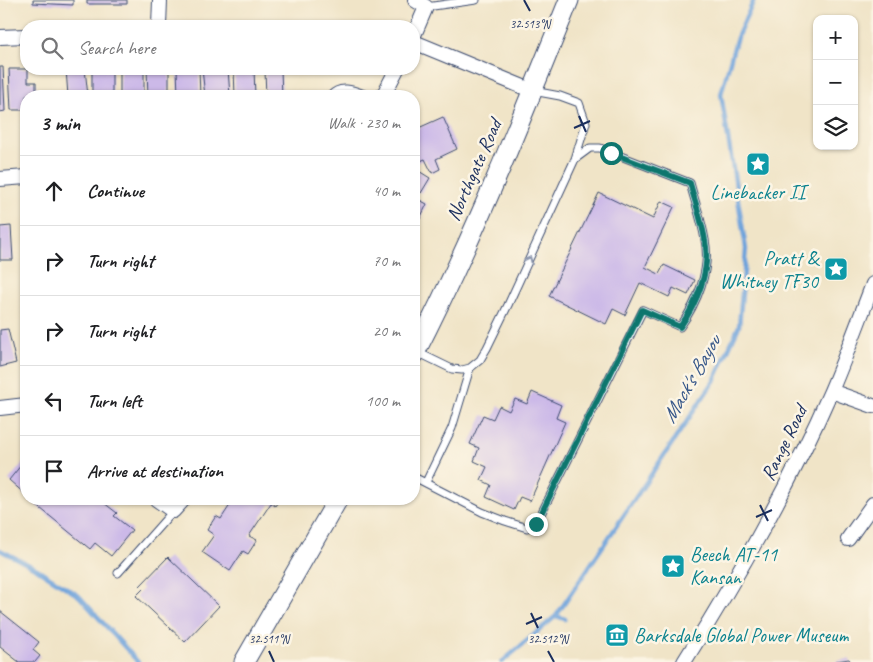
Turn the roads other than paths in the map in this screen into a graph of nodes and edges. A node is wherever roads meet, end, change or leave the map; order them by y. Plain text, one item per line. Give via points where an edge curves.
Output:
1 (160, 0) edge
2 (476, 0) edge
3 (569, 0) edge
4 (421, 3) edge
5 (159, 20) edge
6 (417, 20) edge
7 (20, 36) edge
8 (0, 37) edge
9 (420, 44) edge
10 (394, 75) edge
11 (386, 90) edge
12 (532, 91) junction
13 (575, 159) junction
14 (20, 177) edge
15 (0, 178) edge
16 (873, 284) edge
17 (420, 342) edge
18 (420, 355) edge
19 (470, 368) junction
20 (830, 391) junction
21 (20, 406) edge
22 (873, 406) edge
23 (0, 408) edge
24 (420, 480) edge
25 (426, 482) junction
26 (873, 504) edge
27 (164, 505) edge
28 (178, 505) edge
29 (335, 505) edge
30 (173, 511) junction
31 (848, 539) dead end
32 (118, 573) dead end
33 (244, 662) edge
34 (684, 662) edge

1 - 5 street
2 - 4 lane
3 - 12 main road, Northgate Road
4 - 6 street
7 - 8 street
9 - 12 street
10 - 11 street
12 - 13 lane via 578,103 586,123
12 - 17 main road, Northgate Road via 478,219
19 -> 13 lane via 487,348
13 - 25 lane via 590,148 600,148 690,183 706,242 706,268 690,313 680,327 642,310 536,524 527,528 505,522
14 - 15 street
16 - 20 street, Range Road
18 - 19 lane via 452,369
19 - 25 lane via 452,428
20 - 22 street
20 - 34 street, Range Road via 783,492 729,591
21 - 23 street
24 - 25 lane
26 - 31 street
27 - 30 street
28 - 30 street
29 - 33 main road
30 - 32 lane

